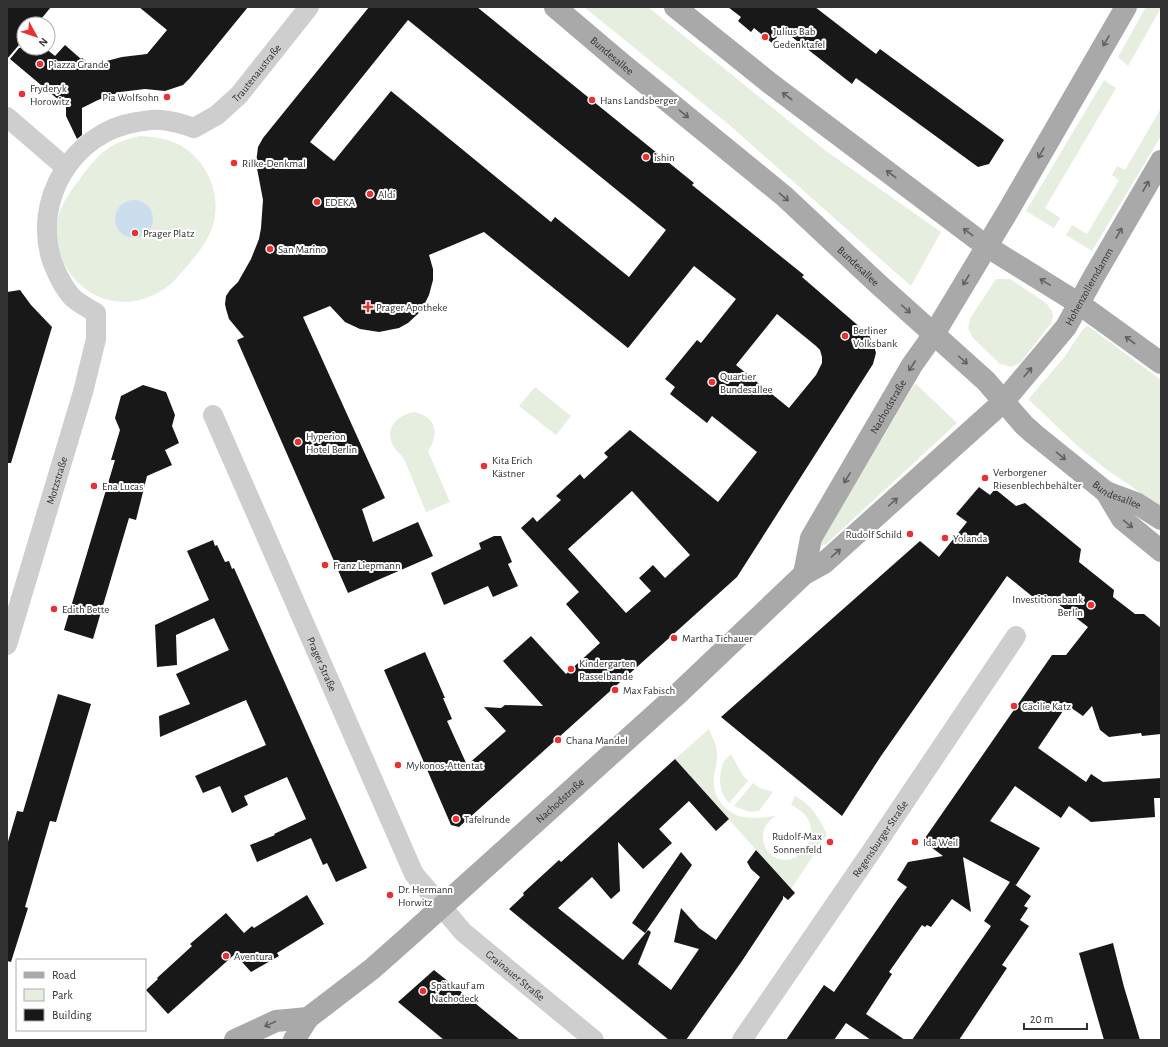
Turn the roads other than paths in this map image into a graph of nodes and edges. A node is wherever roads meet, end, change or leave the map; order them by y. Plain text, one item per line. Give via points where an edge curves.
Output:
1 (309, 7) edge
2 (555, 7) edge
3 (675, 7) edge
4 (1126, 7) edge
5 (7, 117) edge
6 (1161, 161) edge
7 (65, 167) junction
8 (986, 246) junction
9 (1078, 303) junction
10 (934, 334) junction
11 (1161, 363) edge
12 (1003, 402) junction
13 (213, 415) dead end
14 (1106, 492) junction
15 (1161, 519) edge
16 (1161, 551) edge
17 (804, 574) junction
18 (1016, 636) dead end
19 (7, 645) edge
20 (442, 907) junction
21 (308, 1018) junction
22 (235, 1040) edge
23 (294, 1040) edge
24 (594, 1040) edge
25 (742, 1040) edge

1 - 7 street, Trautenaustraße via 239,95 217,115 194,128 160,120 145,120 123,125 102,134 81,148
2 -> 10 main road, Bundesallee via 784,196
8 -> 3 main road via 771,84
4 -> 8 main road
5 - 7 street
9 -> 6 main road, Hohenzollerndamm
7 - 19 street, Motzstraße via 56,185 48,215 50,255 59,278 73,297 96,313 96,339 83,392
9 -> 8 main road
8 -> 10 main road, Nachodstraße
11 -> 9 main road
12 -> 9 main road, Hohenzollerndamm via 1066,328
10 -> 12 main road, Bundesallee via 986,381
10 -> 17 main road, Nachodstraße via 912,365 811,538
12 -> 14 main road, Bundesallee via 1034,434
17 -> 12 main road, Nachodstraße via 830,558
13 - 20 street, Prager Straße via 414,874
14 - 15 main road, Bundesallee via 1136,503
14 -> 16 main road via 1122,519
17 - 20 main road, Nachodstraße via 680,692
18 - 25 street, Regensburger Straße
20 - 21 main road, Nachodstraße via 372,969
20 - 24 street, Grainauer Straße via 463,932
21 -> 22 main road via 276,1021
21 - 23 main road, Nachodstraße

